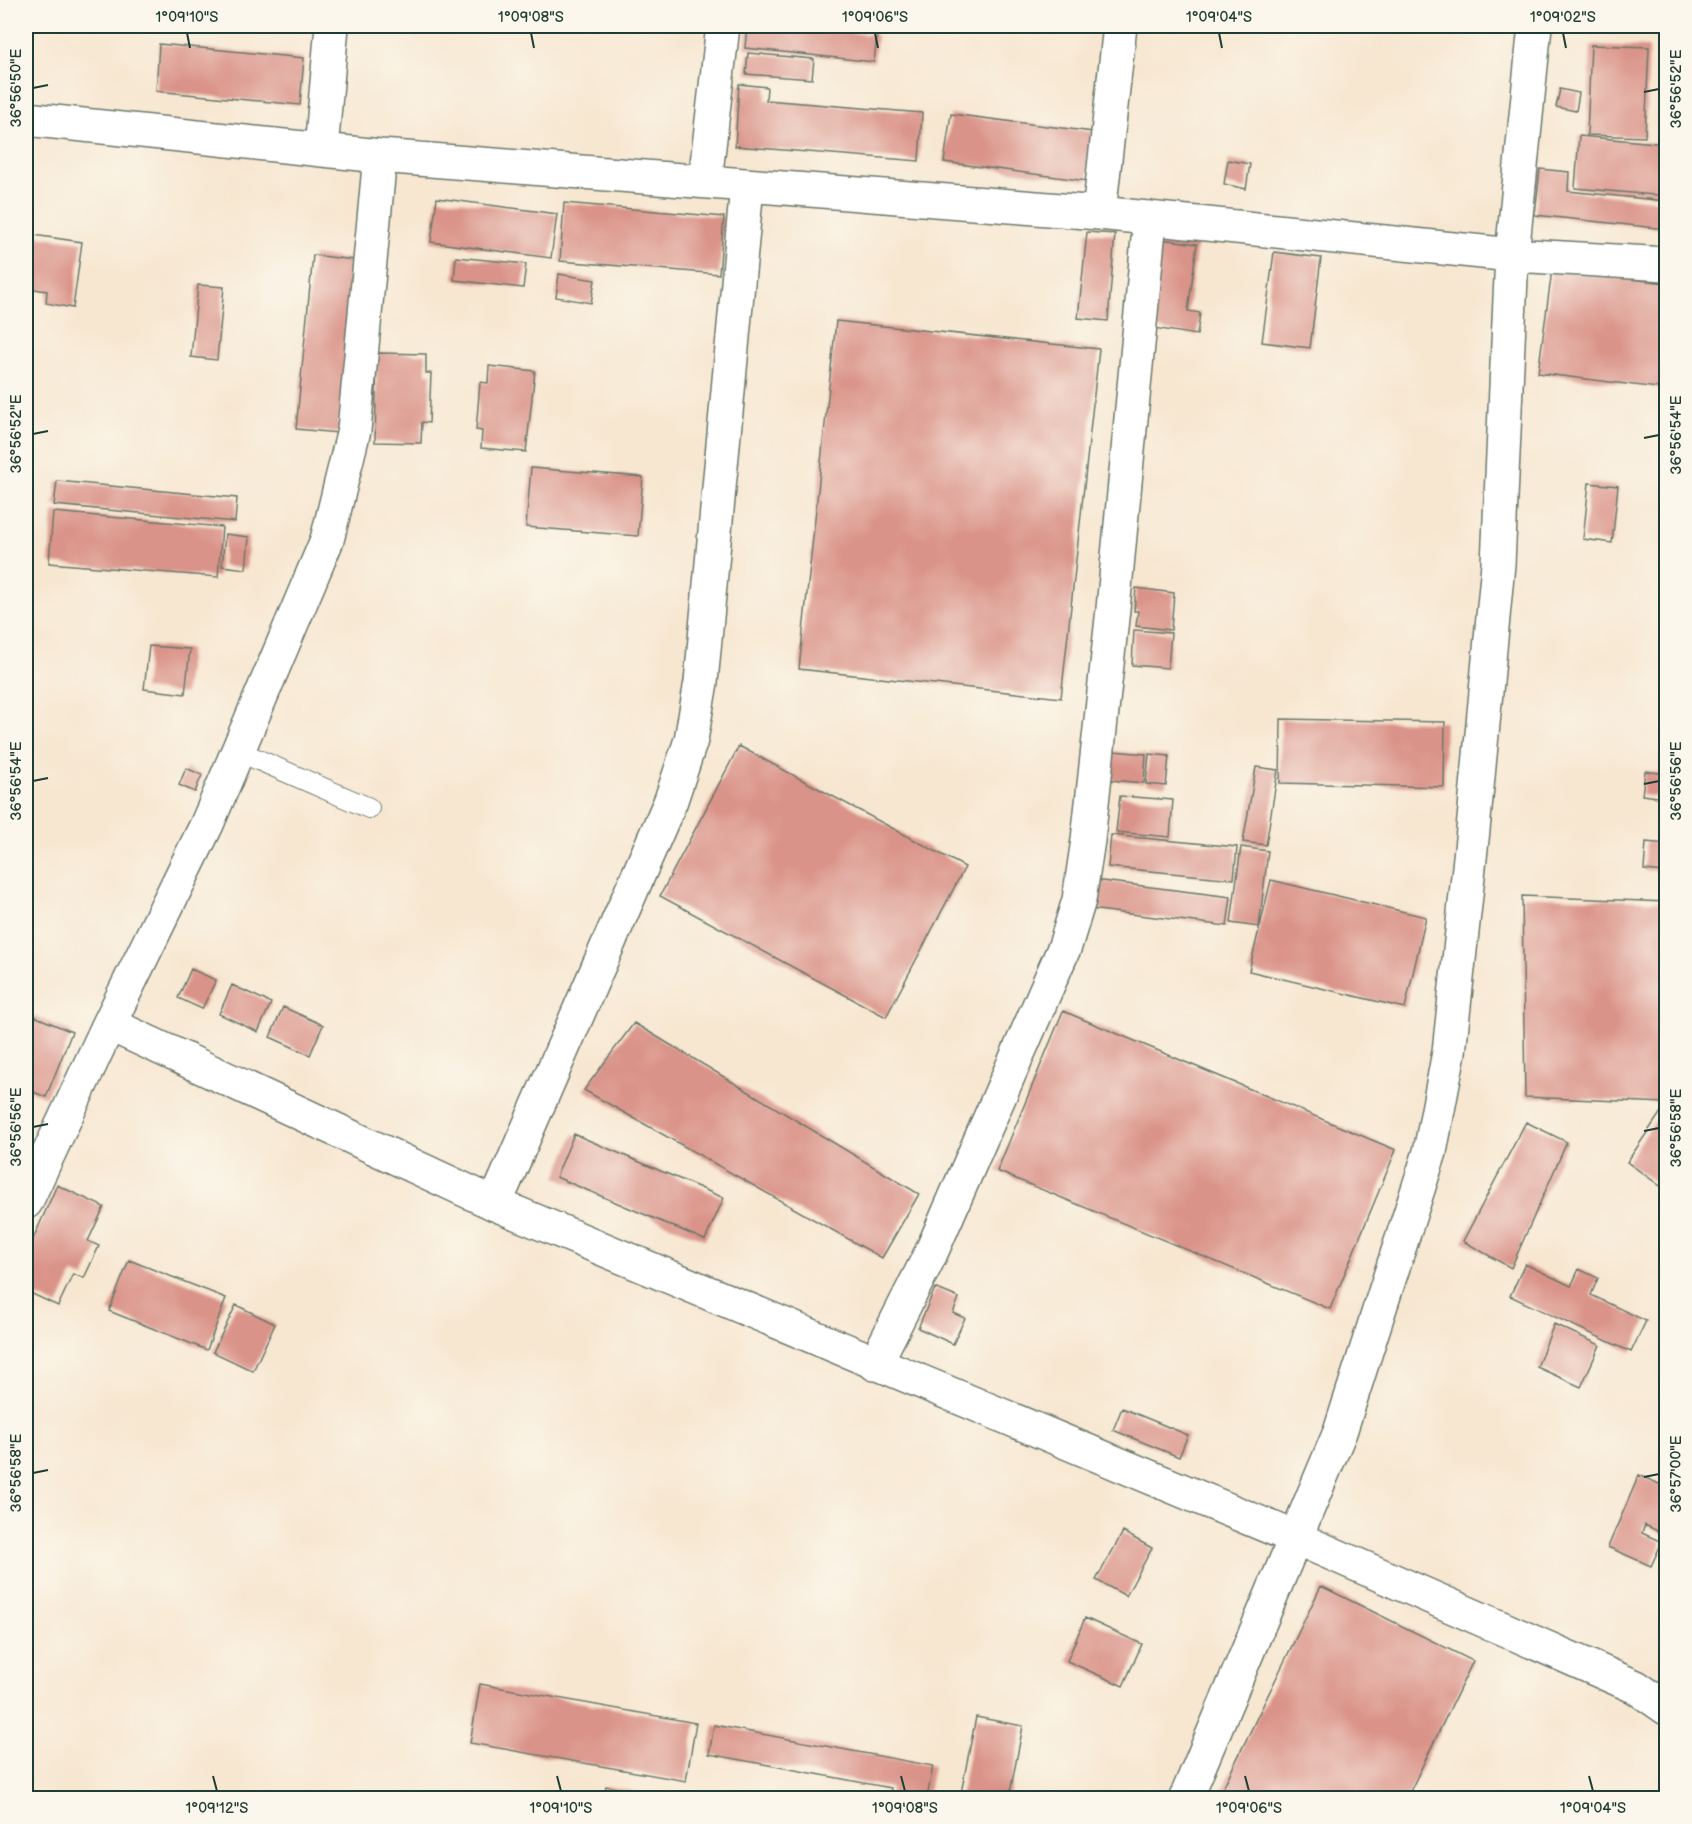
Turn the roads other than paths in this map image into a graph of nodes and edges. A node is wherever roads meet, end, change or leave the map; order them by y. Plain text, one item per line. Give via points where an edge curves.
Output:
1 (332, 26) edge
2 (723, 26) edge
3 (1120, 26) edge
4 (1535, 26) edge
5 (26, 119) edge
6 (321, 150) junction
7 (380, 156) junction
8 (705, 181) junction
9 (747, 186) junction
10 (1099, 213) junction
11 (1150, 218) junction
12 (1512, 255) junction
13 (1666, 264) edge
14 (238, 751) junction
15 (369, 808) dead end
16 (109, 1024) junction
17 (26, 1202) edge
18 (495, 1204) junction
19 (875, 1364) junction
20 (1296, 1538) junction
21 (1666, 1708) edge
22 (1185, 1798) edge

1 - 6 street
2 - 8 street
3 - 10 street
4 - 12 street
5 - 6 street
6 - 7 street
7 - 8 street
7 - 14 street via 354,430 327,540
8 - 9 street
9 - 10 street
9 - 18 street via 701,682 691,740 671,800
10 - 11 street
11 - 12 street
11 - 19 street via 1112,621 1079,900 1065,946 932,1253
12 - 13 street
12 - 20 street via 1498,564 1449,1052 1430,1152 1340,1432
14 - 15 lane
14 - 16 street via 207,824
16 - 17 street
16 - 18 street
18 - 19 street
19 - 20 street
20 - 21 street via 1636,1687
20 - 22 street

